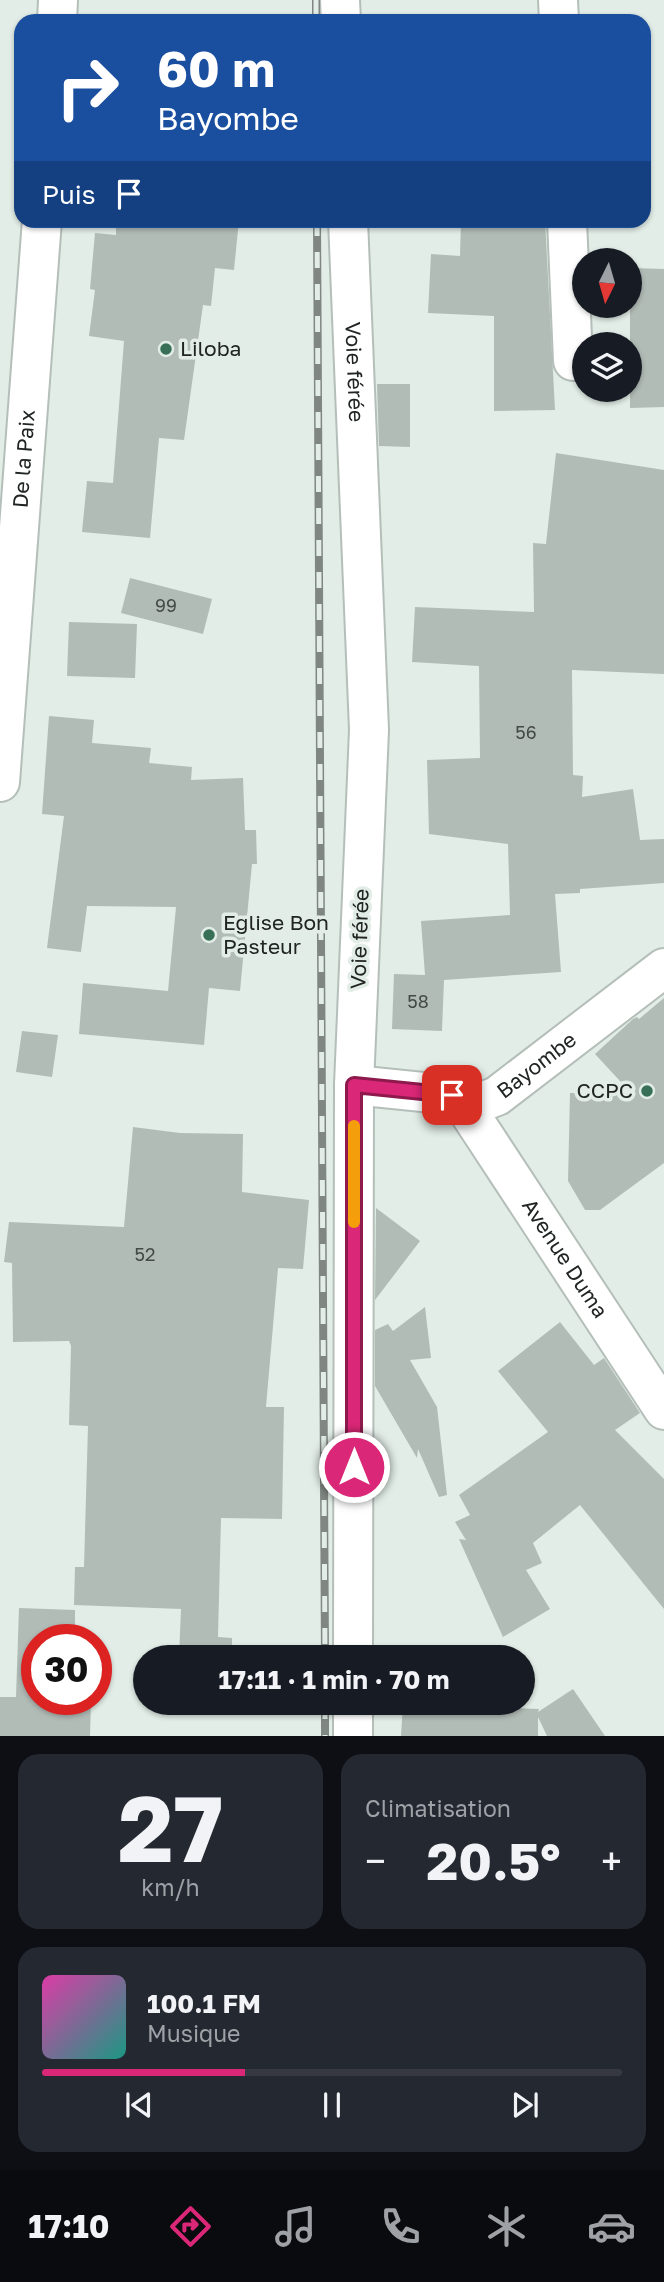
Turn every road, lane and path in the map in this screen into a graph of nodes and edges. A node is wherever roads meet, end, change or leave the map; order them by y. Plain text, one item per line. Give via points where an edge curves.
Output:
1 (41, 228) edge
2 (348, 228) edge
3 (567, 228) edge
4 (572, 338) edge
5 (0, 782) edge
6 (664, 968) edge
7 (354, 1085) junction
8 (466, 1108) junction
9 (663, 1407) edge
10 (353, 1645) edge
11 (353, 1715) edge
12 (353, 1736) edge

1 - 5 street, De la Paix
2 - 7 street, Voie férée via 369,730
3 - 4 street
6 - 8 street, Bayombe via 497,1096
7 - 8 street via 452,1095
7 - 10 street, Voie férée
8 - 9 street, Avenue Duma
11 - 12 street

